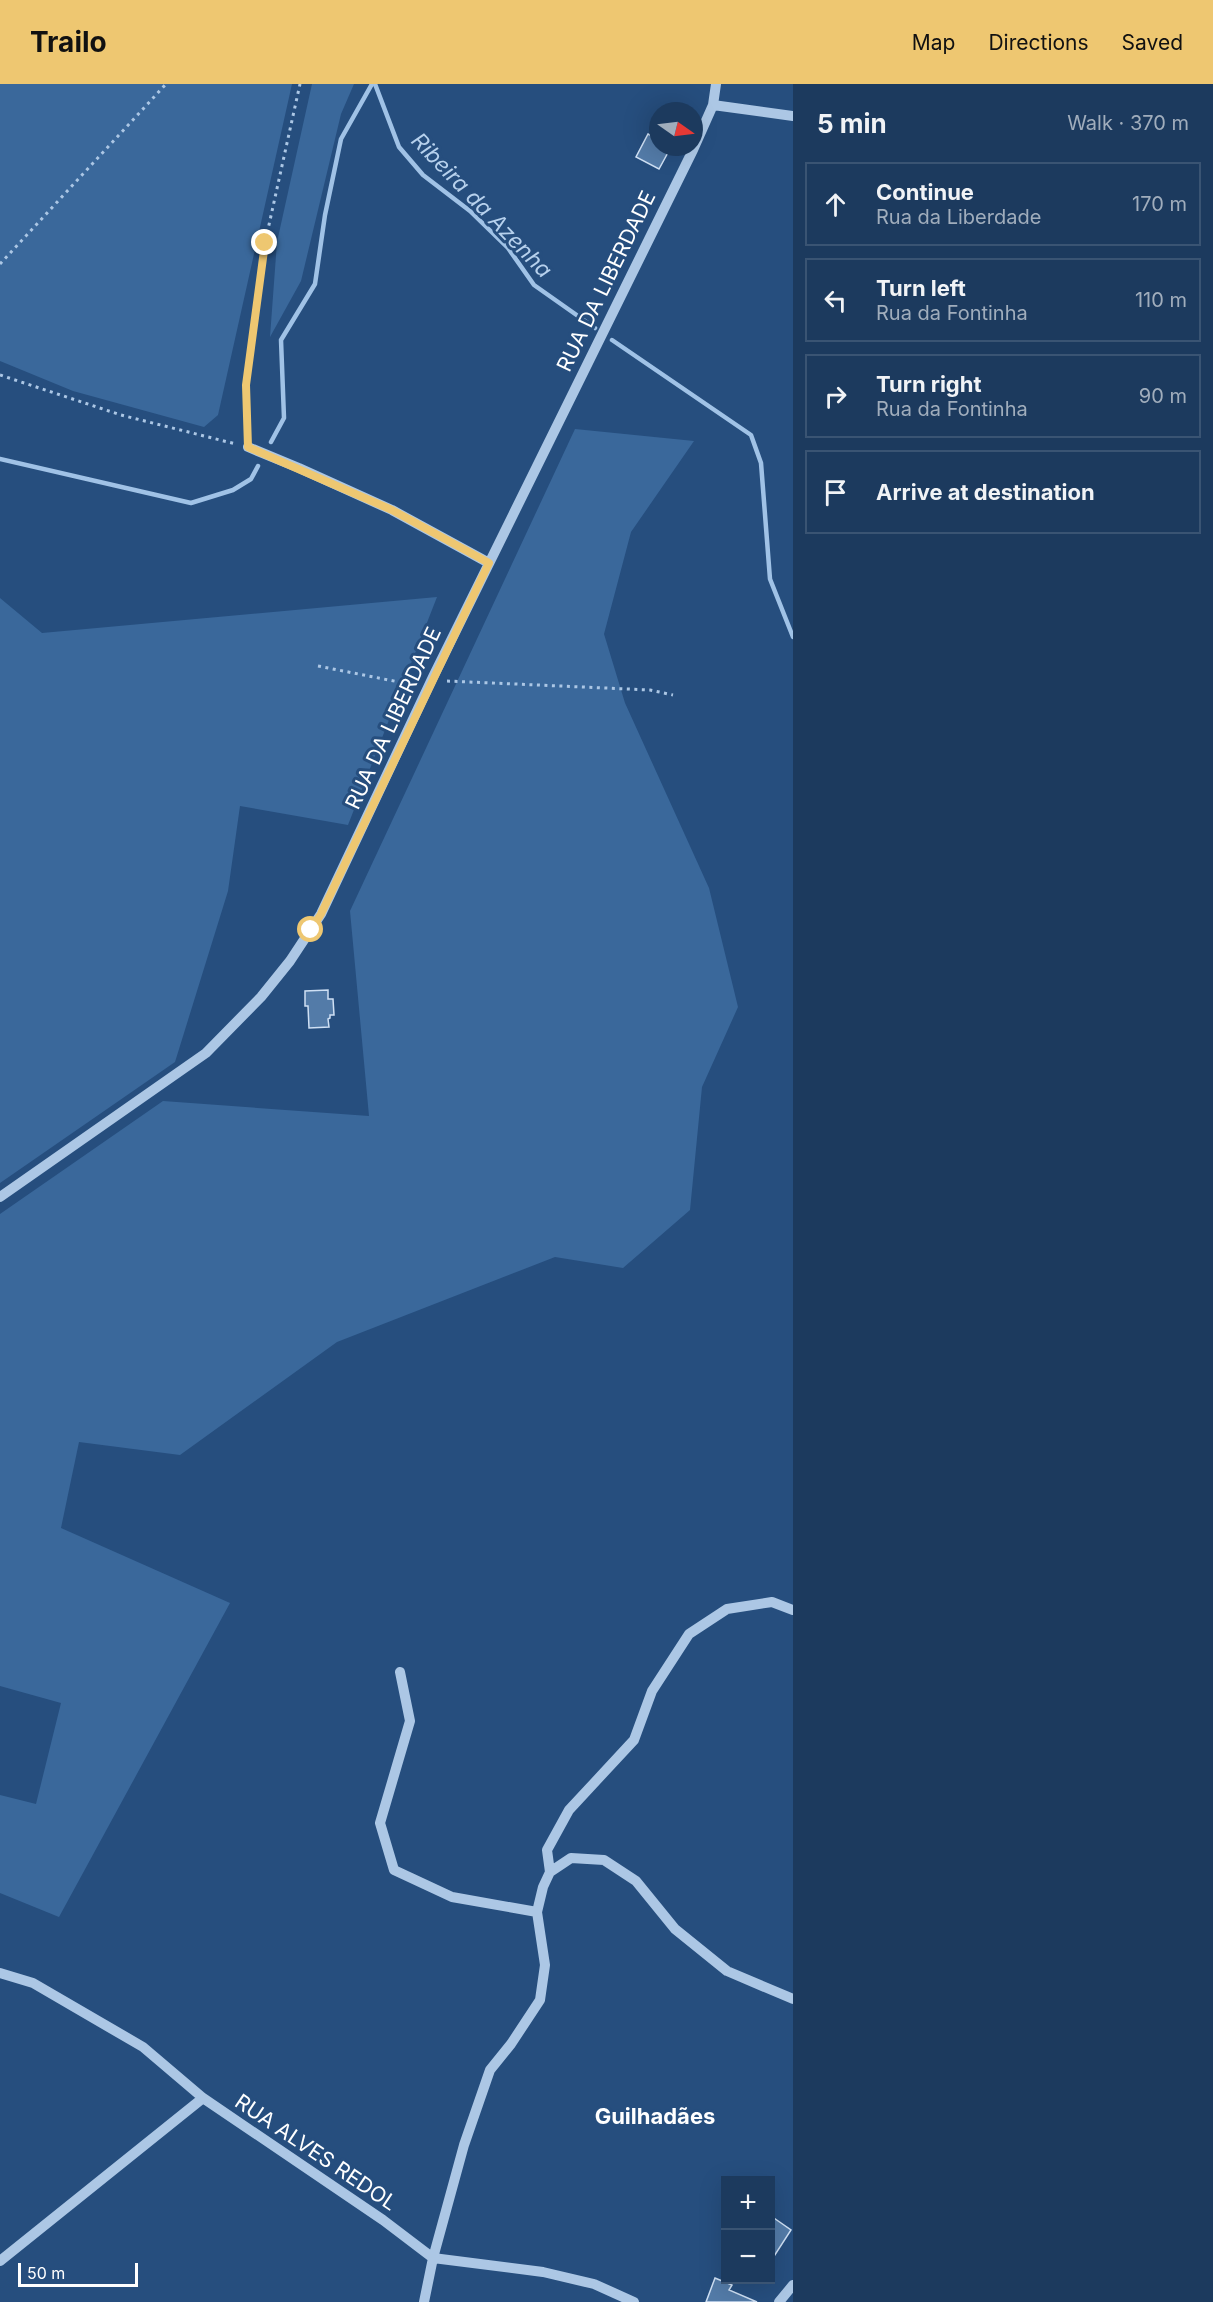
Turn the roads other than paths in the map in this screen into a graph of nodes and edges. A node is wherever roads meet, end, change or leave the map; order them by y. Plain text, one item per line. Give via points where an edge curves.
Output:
1 (716, 84) edge
2 (713, 105) junction
3 (793, 116) edge
4 (248, 447) road end
5 (489, 563) junction
6 (0, 1197) edge
7 (793, 1610) edge
8 (400, 1672) dead end
9 (550, 1872) junction
10 (537, 1912) junction
11 (0, 1973) edge
12 (793, 1999) edge
13 (204, 2098) junction
14 (433, 2258) junction
15 (0, 2261) edge
16 (793, 2285) edge
17 (424, 2302) edge
18 (634, 2302) edge
19 (779, 2302) edge

1 - 2 street, RUA DA LIBERDADE
2 - 3 street
2 - 5 street, RUA DA LIBERDADE
4 - 5 street via 392,510
5 - 6 street, RUA DA LIBERDADE via 321,914 290,961 206,1053
7 - 9 street via 772,1602 727,1609 689,1634 652,1691 634,1740 569,1810 547,1850
8 - 10 street via 410,1721 380,1823 394,1870 452,1896
9 - 10 street
9 - 12 street via 571,1858 604,1860 636,1881 675,1929 726,1971
10 - 14 street via 545,1965 540,2000 490,2070 464,2145
11 - 13 street, RUA ALVES REDOL via 33,1983 143,2047
13 - 14 street, RUA ALVES REDOL
13 - 15 street
14 - 17 street
14 - 18 street, RUA ALVES REDOL via 543,2272 594,2284
16 - 19 street

